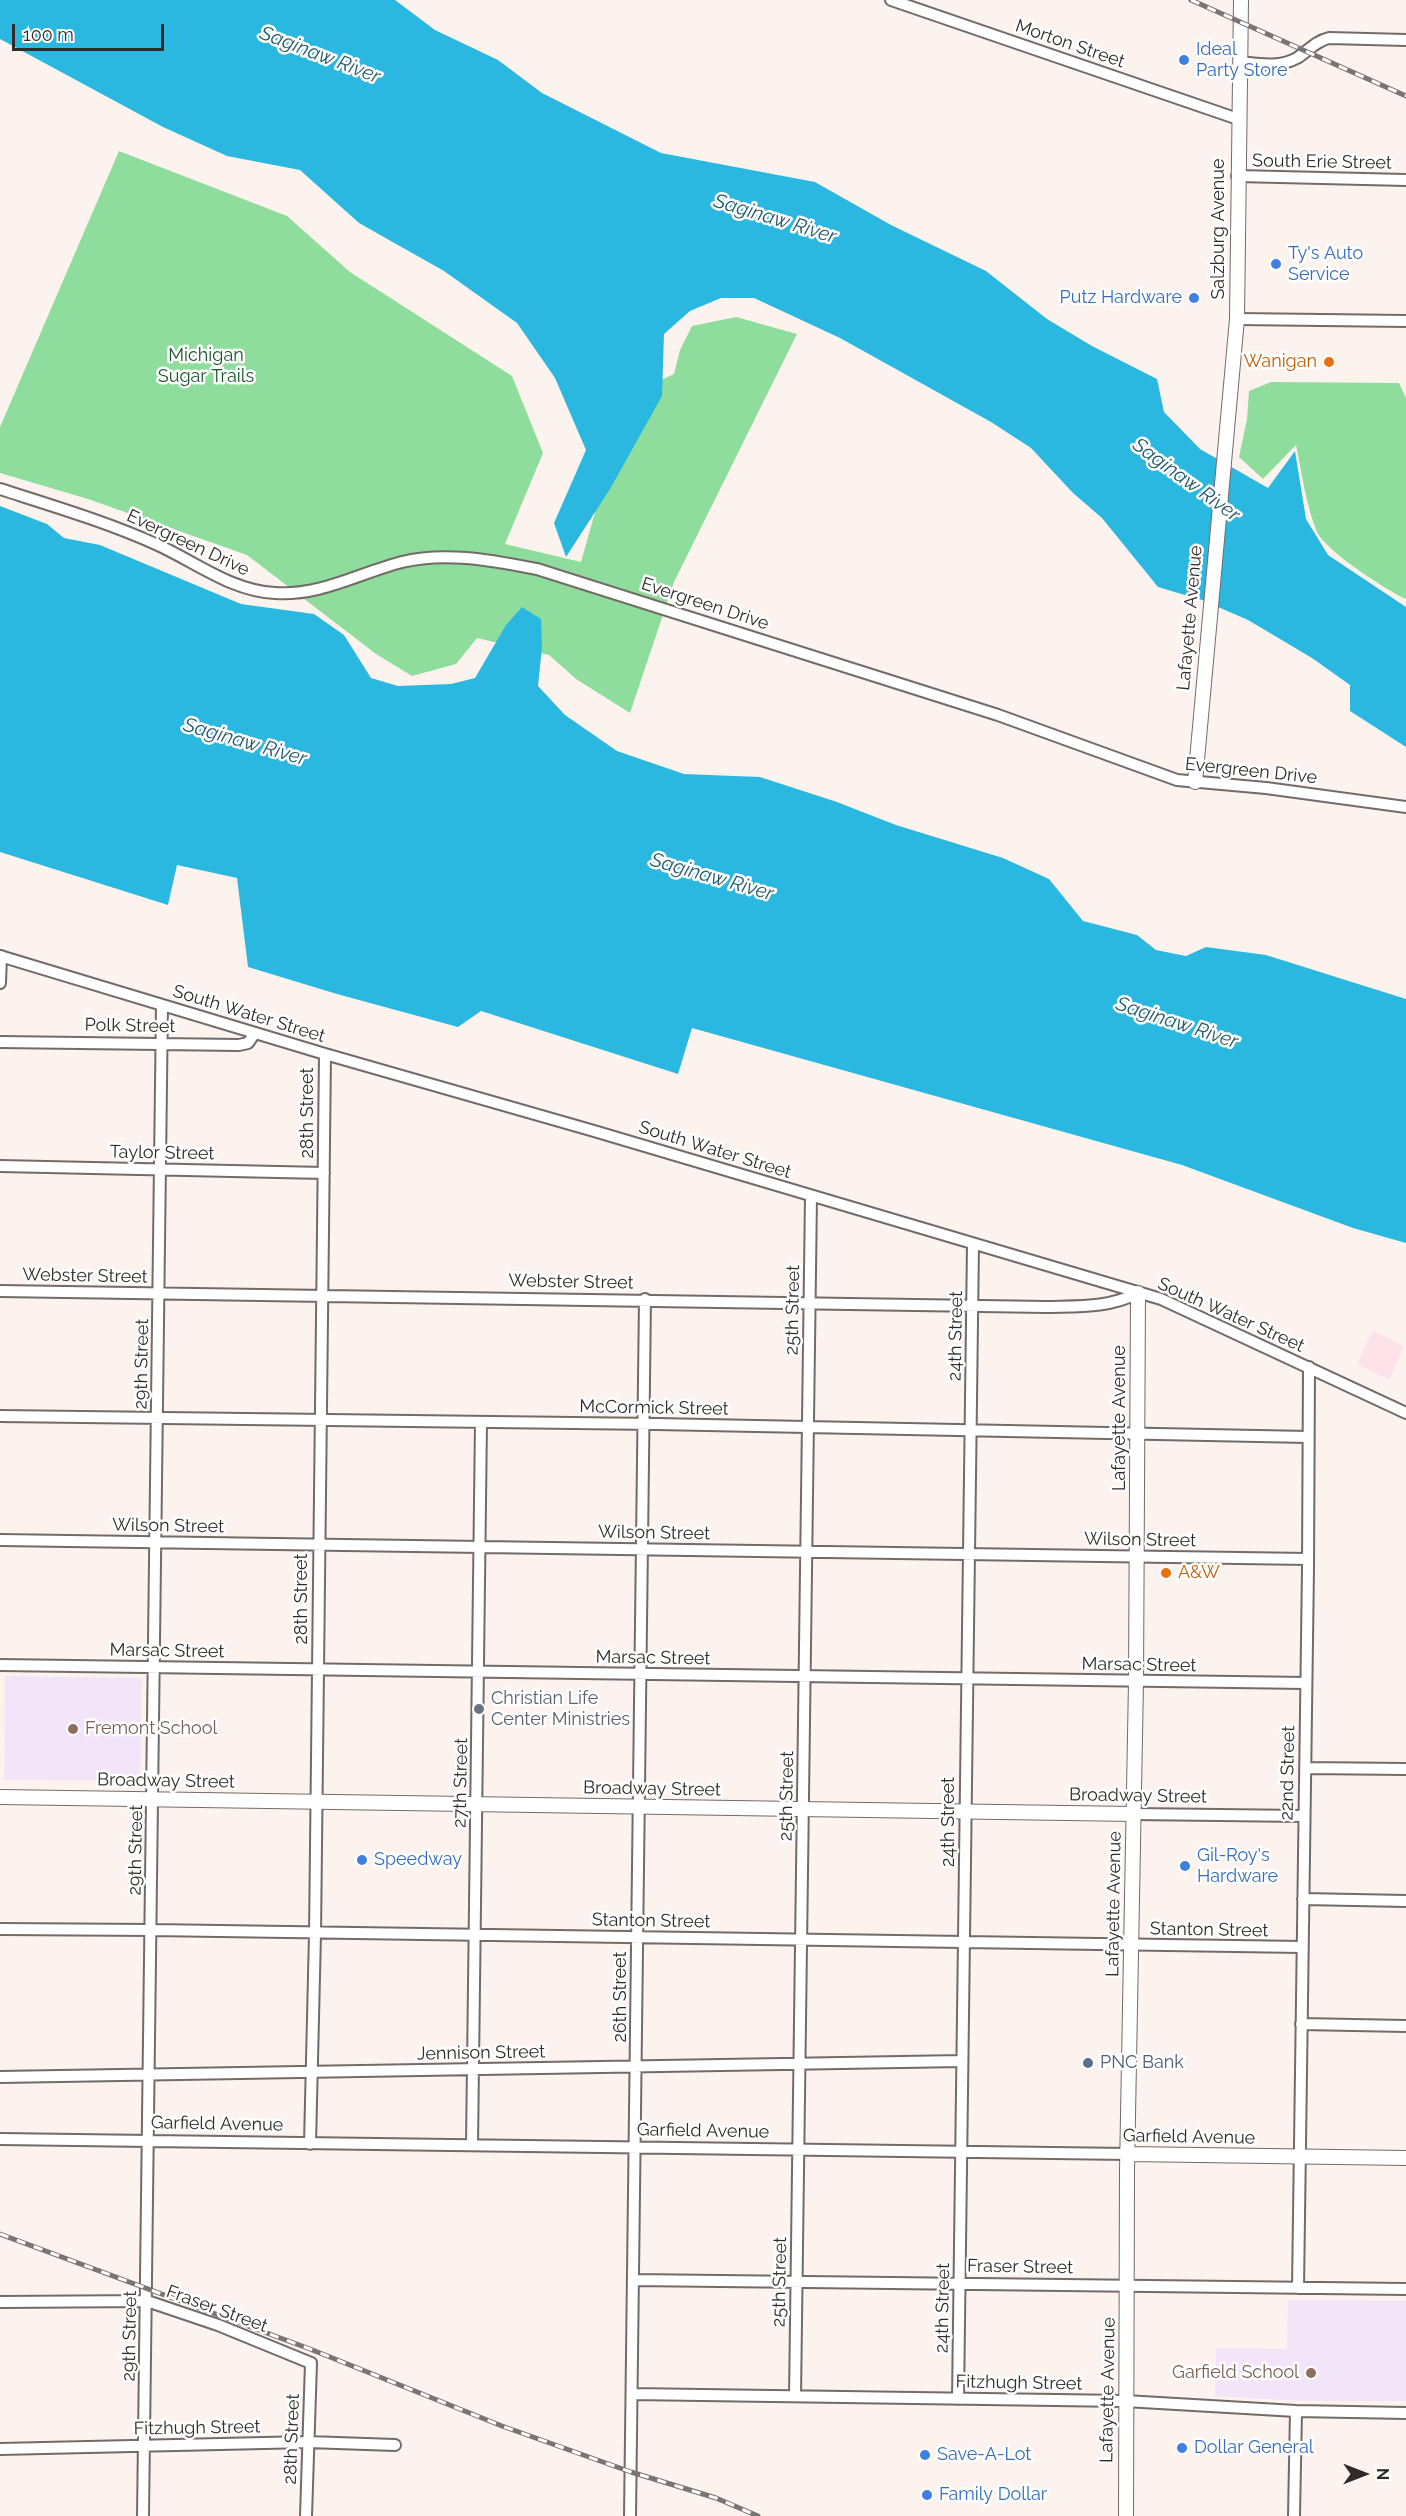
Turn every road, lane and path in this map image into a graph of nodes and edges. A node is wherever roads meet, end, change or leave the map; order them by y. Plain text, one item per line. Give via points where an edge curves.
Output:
1 (891, 0) edge
2 (1241, 0) edge
3 (1406, 40) edge
4 (1240, 62) junction
5 (1238, 119) junction
6 (1238, 176) junction
7 (1406, 180) edge
8 (1237, 318) junction
9 (1406, 321) edge
10 (1223, 457) joint
11 (0, 489) edge
12 (1195, 782) junction
13 (1406, 807) edge
14 (0, 956) edge
15 (0, 983) edge
16 (162, 1005) junction
17 (255, 1033) junction
18 (0, 1042) edge
19 (161, 1043) junction
20 (325, 1054) junction
21 (0, 1166) edge
22 (162, 1169) junction
23 (324, 1173) junction
24 (811, 1196) junction
25 (973, 1245) junction
26 (0, 1291) edge
27 (1138, 1293) junction
28 (160, 1294) junction
29 (321, 1297) junction
30 (645, 1299) junction
31 (809, 1302) junction
32 (973, 1305) junction
33 (1309, 1367) junction
34 (1406, 1413) edge
35 (0, 1416) edge
36 (157, 1418) junction
37 (320, 1420) junction
38 (481, 1422) junction
39 (645, 1424) junction
40 (808, 1427) junction
41 (971, 1430) junction
42 (1138, 1434) junction
43 (1308, 1437) junction
44 (0, 1540) edge
45 (155, 1543) junction
46 (318, 1545) junction
47 (480, 1548) junction
48 (642, 1550) junction
49 (807, 1552) junction
50 (969, 1555) junction
51 (1137, 1557) junction
52 (1308, 1559) junction
53 (0, 1665) edge
54 (155, 1668) junction
55 (318, 1669) junction
56 (478, 1673) junction
57 (641, 1674) junction
58 (805, 1677) junction
59 (968, 1679) junction
60 (1136, 1682) junction
61 (1306, 1683) junction
62 (1305, 1768) junction
63 (1406, 1769) edge
64 (0, 1797) edge
65 (153, 1799) junction
66 (315, 1803) junction
67 (477, 1805) junction
68 (639, 1807) junction
69 (802, 1809) junction
70 (965, 1811) junction
71 (1133, 1814) junction
72 (1304, 1815) junction
73 (1303, 1899) junction
74 (1406, 1900) edge
75 (0, 1929) edge
76 (152, 1930) junction
77 (315, 1934) junction
78 (476, 1936) junction
79 (638, 1937) junction
80 (801, 1941) junction
81 (964, 1943) junction
82 (1132, 1945) junction
83 (1302, 1947) junction
84 (1301, 2024) junction
85 (1406, 2026) edge
86 (962, 2061) junction
87 (800, 2064) junction
88 (637, 2067) junction
89 (474, 2070) junction
90 (313, 2072) junction
91 (149, 2073) junction
92 (0, 2077) edge
93 (0, 2139) edge
94 (149, 2141) junction
95 (310, 2144) junction
96 (472, 2145) junction
97 (636, 2148) junction
98 (799, 2151) junction
99 (962, 2151) junction
100 (1128, 2154) junction
101 (1300, 2156) junction
102 (1406, 2158) edge
103 (634, 2280) junction
104 (796, 2281) junction
105 (959, 2283) junction
106 (1127, 2285) junction
107 (1298, 2288) junction
108 (1406, 2289) edge
109 (147, 2301) junction
110 (0, 2302) edge
111 (310, 2363) joint
112 (632, 2394) junction
113 (795, 2396) junction
114 (958, 2399) junction
115 (1125, 2401) junction
116 (1296, 2411) junction
117 (1406, 2414) edge
118 (308, 2442) junction
119 (145, 2445) junction
120 (395, 2445) dead end
121 (0, 2449) edge
122 (144, 2516) edge
123 (306, 2516) edge
124 (630, 2516) edge
125 (1126, 2516) edge
126 (1294, 2516) edge

1 - 5 street, Morton Street
2 - 4 main road, Salzburg Avenue
3 - 4 street via 1329,38 1287,63
4 - 5 main road, Salzburg Avenue
5 - 6 main road, Salzburg Avenue
6 - 7 street, South Erie Street
6 - 8 main road, Salzburg Avenue
8 - 9 street
8 - 10 main road, Salzburg Avenue
10 - 12 main road, Lafayette Avenue
11 - 12 street, Evergreen Drive via 98,520 218,577 272,593 297,594 335,586 403,562 438,557 490,560 537,569 998,715 1177,780
12 - 13 street, Evergreen Drive
14 - 15 street
14 - 16 street, South Water Street
16 - 17 street, South Water Street
16 - 19 street, 29th Street
17 - 19 street, Polk Street via 248,1043 239,1045
17 - 20 street, South Water Street
18 - 19 street, Polk Street
19 - 22 street, 29th Street
20 - 23 street, 28th Street
20 - 24 street, South Water Street
21 - 22 street, Taylor Street
22 - 23 street, Taylor Street
22 - 28 street, 29th Street
23 - 29 street, 28th Street
24 - 25 street, South Water Street
24 - 31 street, 25th Street
25 - 27 street, South Water Street
25 - 32 street, 24th Street
26 - 28 street, Webster Street
27 - 32 street, Webster Street via 1125,1300 1090,1306
27 - 33 street, South Water Street via 1161,1299
27 - 42 main road, Lafayette Avenue
28 - 29 street, Webster Street
28 - 36 street, 29th Street
29 - 30 street, Webster Street
29 - 37 street, 28th Street
30 - 31 street, Webster Street
30 - 39 street, 26th Street
31 - 32 street, Webster Street
31 - 40 street, 25th Street
32 - 41 street, 24th Street
33 - 34 street, South Water Street
33 - 43 street, 22nd Street
35 - 36 street, McCormick Street
36 - 37 street, McCormick Street
36 - 45 street, 29th Street
37 - 38 street, McCormick Street
37 - 46 street, 28th Street
38 - 39 street, McCormick Street
38 - 47 street, 27th Street
39 - 40 street, McCormick Street
39 - 48 street, 26th Street
40 - 41 street, McCormick Street
40 - 49 street, 25th Street
41 - 42 street, McCormick Street
41 - 50 street, 24th Street
42 - 43 street, McCormick Street
42 - 51 main road, Lafayette Avenue
43 - 52 street, 22nd Street
44 - 45 street, Wilson Street
45 - 46 street, Wilson Street
45 - 54 street, 29th Street
46 - 47 street, Wilson Street
46 - 55 street, 28th Street
47 - 48 street, Wilson Street
47 - 56 street, 27th Street
48 - 49 street, Wilson Street
48 - 57 street, 26th Street
49 - 50 street, Wilson Street
49 - 58 street, 25th Street
50 - 51 street, Wilson Street
50 - 59 street, 24th Street
51 - 52 street, Wilson Street
51 - 60 main road, Lafayette Avenue
52 - 61 street, 22nd Street
53 - 54 street, Marsac Street
54 - 55 street, Marsac Street
54 - 65 street, 29th Street
55 - 56 street, Marsac Street
55 - 66 street, 28th Street
56 - 57 street, Marsac Street
56 - 67 street, 27th Street
57 - 58 street, Marsac Street
57 - 68 street, 26th Street
58 - 59 street, Marsac Street
58 - 69 street, 25th Street
59 - 60 street, Marsac Street
59 - 70 street, 24th Street
60 - 61 street, Marsac Street
60 - 71 main road, Lafayette Avenue
61 - 62 street, 22nd Street
62 - 63 street
62 - 72 street, 22nd Street
64 - 65 main road, Broadway Street
65 - 66 main road, Broadway Street
65 - 76 street, 29th Street
66 - 67 main road, Broadway Street
66 - 77 street, 28th Street
67 - 68 main road, Broadway Street
67 - 78 street, 27th Street
68 - 69 main road, Broadway Street
68 - 79 street, 26th Street
69 - 70 main road, Broadway Street
69 - 80 street, 25th Street
70 - 71 main road, Broadway Street
70 - 81 street, 24th Street
71 - 72 street, Broadway Street
71 - 82 main road, Lafayette Avenue
72 - 73 street, 22nd Street
73 - 74 street
73 - 83 street, 22nd Street
75 - 76 street, Stanton Street
76 - 77 street, Stanton Street
76 - 91 street, 29th Street
77 - 78 street, Stanton Street
77 - 90 street, 28th Street
78 - 79 street, Stanton Street
78 - 89 street, 27th Street
79 - 80 street, Stanton Street
79 - 88 street, 26th Street
80 - 81 street, Stanton Street
80 - 87 street, 25th Street
81 - 82 street, Stanton Street
81 - 86 street, 24th Street
82 - 83 street, Stanton Street
82 - 100 main road, Lafayette Avenue
83 - 84 street, 22nd Street
84 - 85 street
84 - 101 street, 22nd Street
86 - 87 street, Jennison Street
86 - 99 street, 24th Street
87 - 88 street, Jennison Street
87 - 98 street, 25th Street
88 - 89 street, Jennison Street
88 - 97 street, 26th Street
89 - 90 street, Jennison Street
89 - 96 street, 27th Street
90 - 91 street, Jennison Street
90 - 95 street, 28th Street
91 - 92 street, Jennison Street
91 - 94 street, 29th Street
93 - 94 street, Garfield Avenue
94 - 95 street, Garfield Avenue
94 - 109 street, 29th Street
95 - 96 street, Garfield Avenue
96 - 97 street, Garfield Avenue
97 - 98 street, Garfield Avenue
97 - 103 street, 26th Street
98 - 99 street, Garfield Avenue
98 - 104 street, 25th Street
99 - 100 street, Garfield Avenue
99 - 105 street, 24th Street
100 - 101 main road, Garfield Avenue
100 - 106 main road, Lafayette Avenue
101 - 102 main road, Garfield Avenue
101 - 107 street, 22nd Street
103 - 104 street, Fraser Street
103 - 112 street, 26th Street
104 - 105 street, Fraser Street
104 - 113 street, 25th Street
105 - 106 street, Fraser Street
105 - 114 street, 24th Street
106 - 107 street, Fraser Street
106 - 115 main road, Lafayette Avenue
107 - 108 street, Fraser Street
109 - 110 street, Fraser Street
109 - 111 street, Fraser Street
109 - 119 street, 29th Street
111 - 118 street, 28th Street
112 - 113 street, Fitzhugh Street
112 - 124 street, 26th Street
113 - 114 street, Fitzhugh Street
114 - 115 street, Fitzhugh Street
115 - 116 street, Fitzhugh Street
115 - 125 main road, Lafayette Avenue
116 - 117 street, Fitzhugh Street
116 - 126 street
118 - 119 street, Fitzhugh Street
118 - 120 street, Fitzhugh Street
118 - 123 street, 28th Street
119 - 121 street, Fitzhugh Street
119 - 122 street, 29th Street

